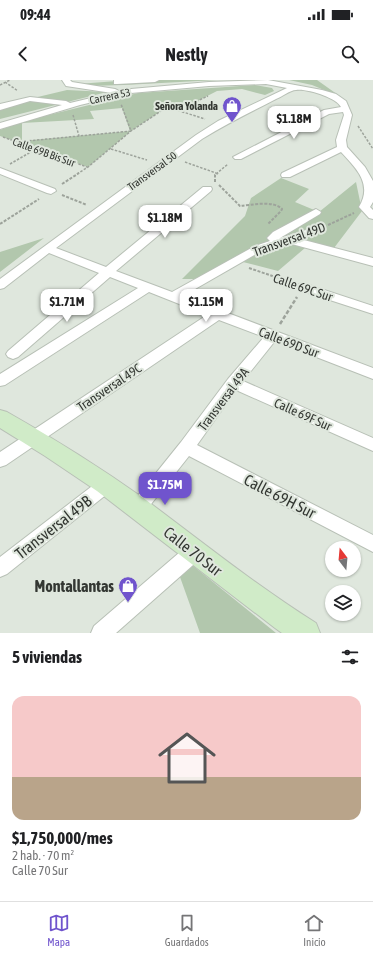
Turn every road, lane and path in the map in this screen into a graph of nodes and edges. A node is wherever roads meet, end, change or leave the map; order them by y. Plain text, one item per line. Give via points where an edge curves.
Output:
1 (10, 80) edge
2 (66, 80) edge
3 (140, 80) edge
4 (155, 80) edge
5 (254, 81) edge
6 (117, 82) dead end
7 (232, 83) junction
8 (0, 84) edge
9 (294, 87) junction
10 (131, 91) junction
11 (121, 103) dead end
12 (74, 104) junction
13 (0, 107) edge
14 (346, 109) junction
15 (178, 111) junction
16 (221, 123) junction
17 (0, 126) edge
18 (131, 131) junction
19 (0, 136) edge
20 (79, 136) junction
21 (17, 142) junction
22 (342, 148) junction
23 (36, 149) junction
24 (111, 149) junction
25 (373, 149) edge
26 (171, 157) junction
27 (238, 157) joint
28 (160, 164) junction
29 (3, 169) edge
30 (216, 173) junction
31 (286, 175) dead end
32 (212, 185) junction
33 (51, 191) joint
34 (364, 207) junction
35 (99, 210) junction
36 (316, 212) dead end
37 (373, 216) edge
38 (316, 230) joint
39 (286, 238) junction
40 (263, 246) junction
41 (48, 249) junction
42 (373, 262) edge
43 (233, 263) junction
44 (108, 272) junction
45 (0, 285) edge
46 (148, 287) junction
47 (303, 287) junction
48 (173, 297) junction
49 (373, 310) edge
50 (218, 314) junction
51 (273, 335) junction
52 (13, 354) dead end
53 (373, 374) edge
54 (0, 381) edge
55 (233, 383) junction
56 (0, 418) edge
57 (34, 437) junction
58 (373, 445) edge
59 (187, 447) junction
60 (0, 460) edge
61 (106, 485) junction
62 (138, 508) junction
63 (373, 544) edge
64 (194, 552) junction
65 (0, 568) edge
66 (101, 633) edge
67 (306, 633) edge

1 - 8 path
2 - 10 street via 69,84 87,88
3 - 4 street
3 - 6 street
5 - 7 street, Carrera 53
5 - 9 street, Carrera 53
7 - 10 street, Carrera 53
7 - 15 path
9 - 14 street, Carrera 53 via 333,96 343,103
9 - 16 street, Transversal 50
10 - 12 street, Carrera 53
11 - 18 path
12 - 13 street via 30,99
12 - 17 street, Carrera 53
12 - 20 path
14 - 22 street via 348,115 341,140
14 - 25 path
14 - 27 street via 327,112
15 - 16 path
15 - 18 path via 167,107
16 - 26 street, Transversal 50
18 - 20 path
18 - 24 path
19 - 21 path, Calle 69B Bis Sur
20 - 21 path
21 - 23 path, Calle 69B Bis Sur
22 - 31 street
22 - 34 street via 364,171 369,181 370,196
23 - 24 path, Calle 69B Bis Sur via 88,167
23 - 29 path
24 - 28 path
26 - 28 street, Transversal 50
26 - 30 path
27 - 30 path
28 - 35 street, Transversal 50
29 - 33 street
30 - 32 path
32 - 40 path via 240,206 274,204 282,209 268,224
32 - 44 street
33 - 35 path
34 - 37 street
34 - 38 path, Transversal 49D
35 - 41 street, Transversal 50
36 - 40 street via 277,234
38 - 39 street, Transversal 49D
39 - 40 street, Transversal 49D
39 - 42 street
40 - 43 street, Transversal 49D
41 - 44 street, Calle 69D Sur
41 - 45 street, Transversal 50
43 - 47 path, Calle 69C Sur
43 - 48 street, Transversal 49D
44 - 46 street, Calle 69D Sur
44 - 52 street
46 - 48 street, Calle 69D Sur
46 - 54 street
47 - 49 street, Calle 69C Sur
47 - 51 path
48 - 50 street, Calle 69D Sur
50 - 51 street, Calle 69D Sur
50 - 57 street, Transversal 49C
51 - 53 street, Calle 69D Sur
51 - 55 street, Transversal 49A
55 - 58 street, Calle 69F Sur
55 - 59 street, Transversal 49A
56 - 57 street, Calle 70 Sur
57 - 60 street, Transversal 49C
57 - 61 street, Calle 70 Sur
59 - 62 street, Transversal 49A
59 - 63 street, Calle 69H Sur
61 - 62 street, Calle 70 Sur
61 - 65 street, Transversal 49B
62 - 64 street, Calle 70 Sur
64 - 66 street
64 - 67 street, Calle 70 Sur via 256,600

